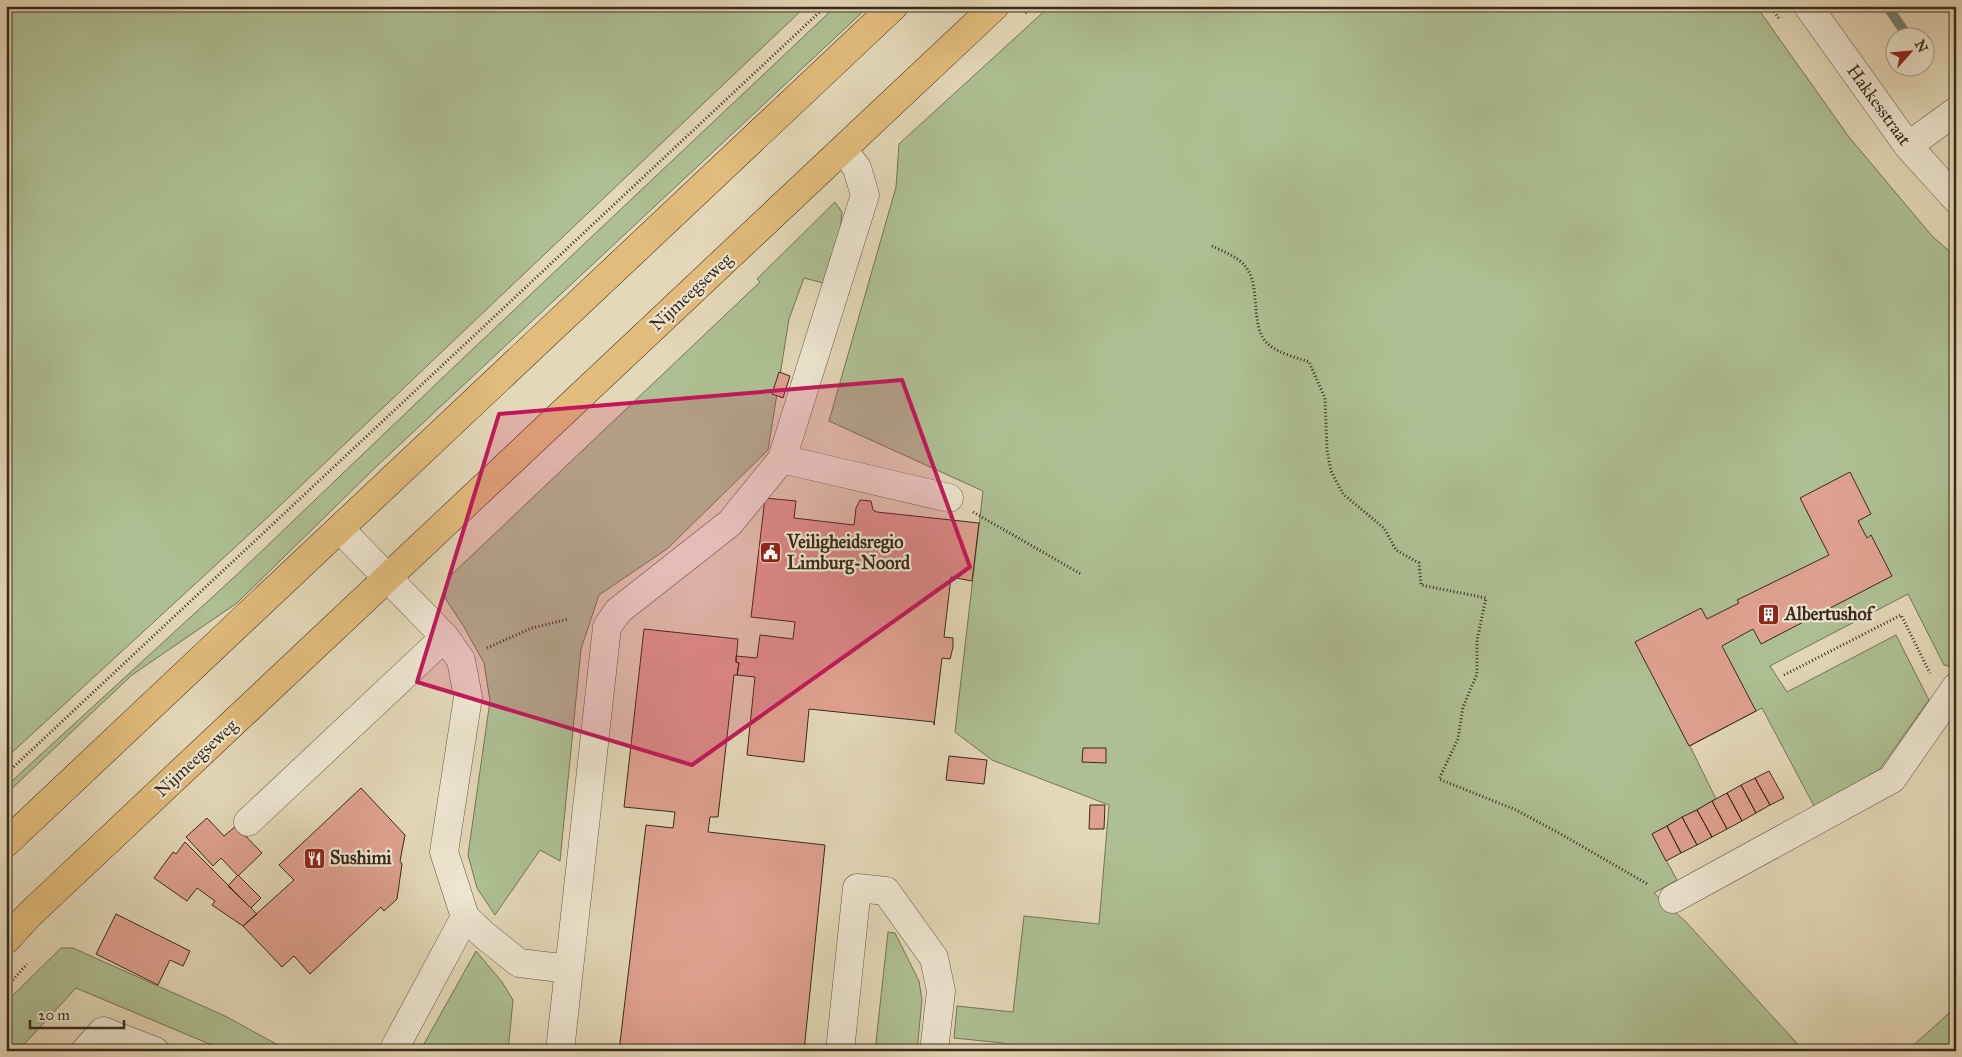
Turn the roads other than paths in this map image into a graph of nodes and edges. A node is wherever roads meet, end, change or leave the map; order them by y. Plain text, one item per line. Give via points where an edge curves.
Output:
1 (894, 6) edge
2 (994, 6) edge
3 (1808, 6) edge
4 (1956, 111) edge
5 (1908, 146) junction
6 (843, 150) junction
7 (1956, 199) edge
8 (782, 458) junction
9 (948, 498) road end
10 (340, 528) junction
11 (387, 578) junction
12 (445, 637) junction
13 (1951, 695) edge
14 (248, 822) dead end
15 (6, 843) edge
16 (1673, 899) road end
17 (465, 917) junction
18 (6, 940) edge
19 (569, 969) junction
20 (85, 1051) edge
21 (155, 1051) edge
22 (393, 1051) edge
23 (560, 1051) edge
24 (840, 1051) edge
25 (934, 1051) edge

1 - 10 main road
2 - 6 main road, Nijmeegseweg
3 - 5 street, Hakkesstraat
4 - 5 street
5 - 7 street, Hakkesstraat
6 - 8 street via 857,168 865,195
6 - 11 main road, Nijmeegseweg
8 - 9 street
8 - 19 street via 730,523 618,611 607,627
10 - 11 street
10 - 15 main road
11 - 12 street
11 - 18 main road, Nijmeegseweg
12 - 14 street
12 - 17 street via 461,660 468,697 444,852
13 - 16 street via 1892,779
17 - 19 street via 519,963
17 - 22 street
19 - 23 street
20 - 21 street via 103,1031
24 - 25 street via 857,888 886,891 934,958 941,991

